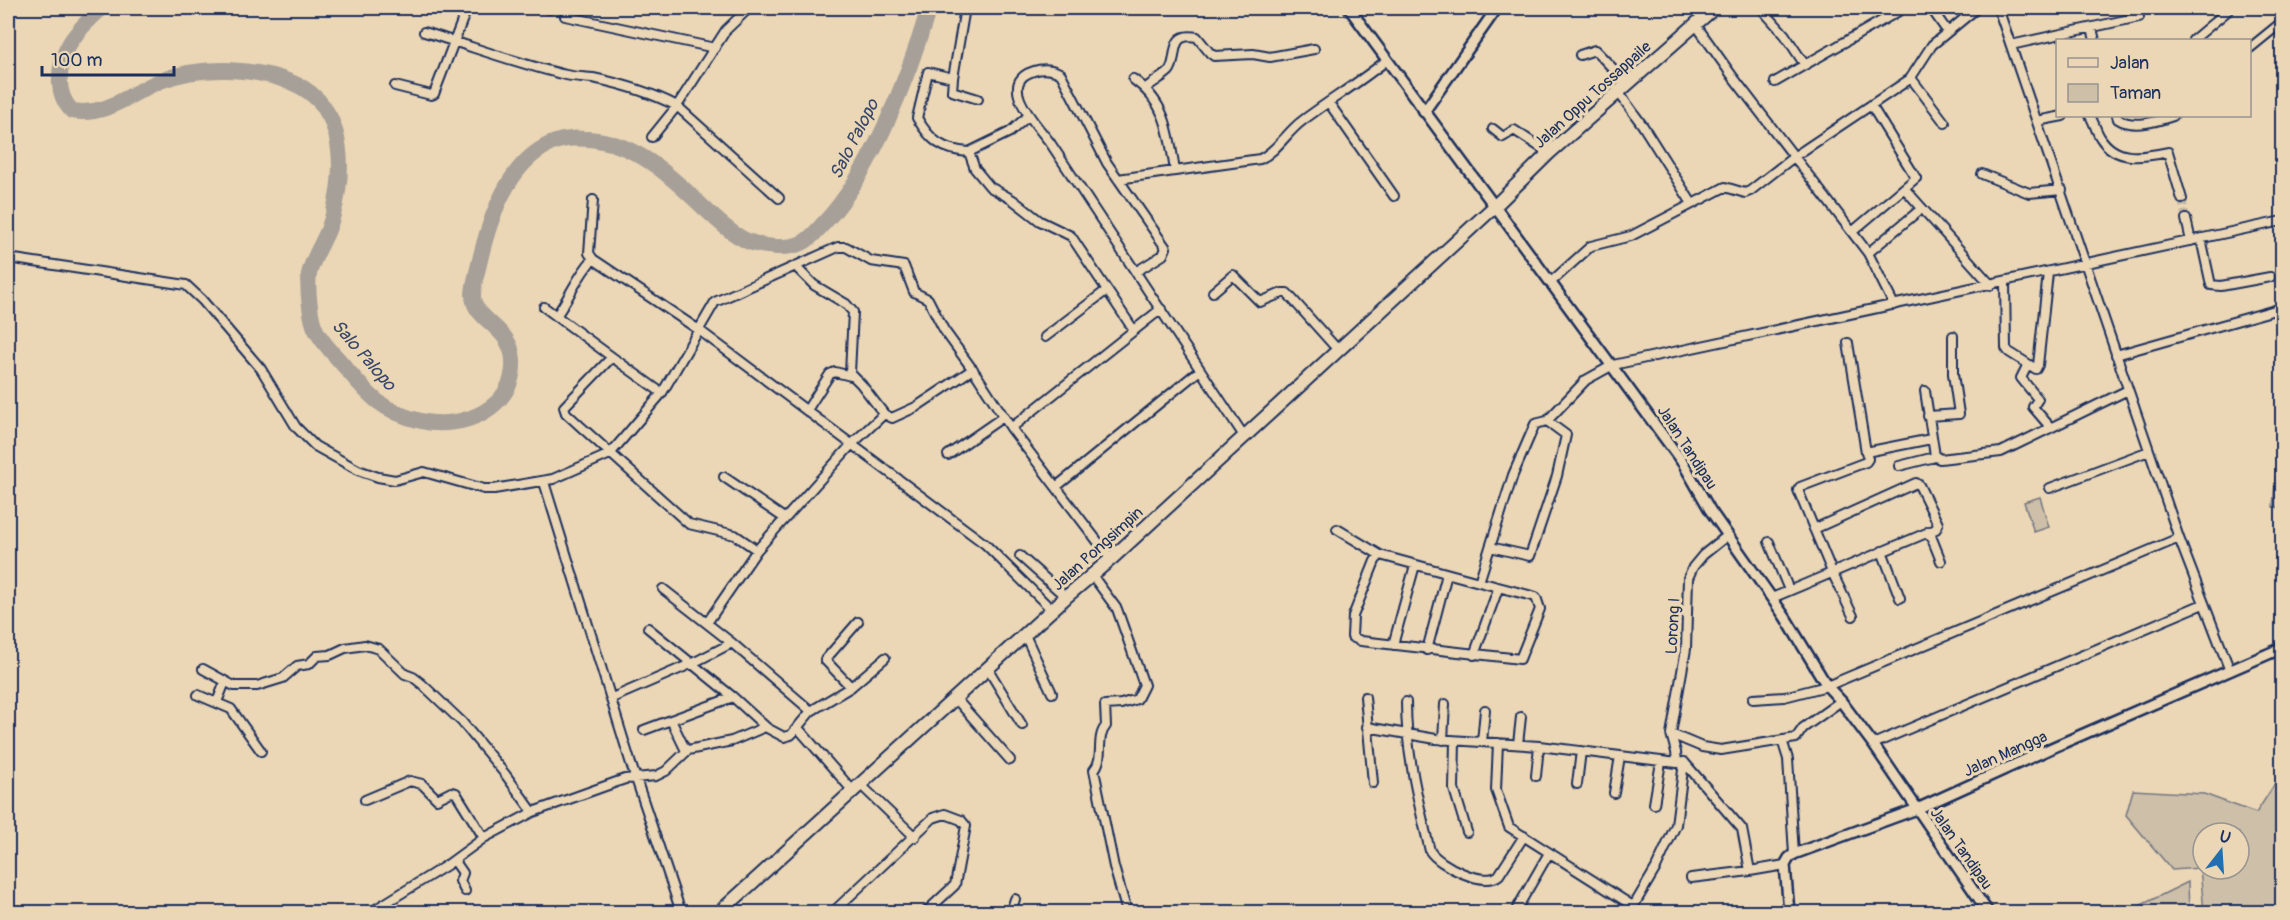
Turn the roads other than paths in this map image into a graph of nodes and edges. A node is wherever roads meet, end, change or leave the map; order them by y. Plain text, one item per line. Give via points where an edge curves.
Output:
1 (466, 8) edge
2 (749, 8) edge
3 (965, 8) edge
4 (1349, 8) edge
5 (1497, 8) edge
6 (1714, 8) edge
7 (1761, 8) edge
8 (1904, 8) edge
9 (1931, 8) edge
10 (1977, 8) edge
11 (1998, 8) edge
12 (2231, 8) edge
13 (565, 16) dead end
14 (2139, 16) dead end
15 (2283, 22) edge
16 (1696, 25) junction
17 (2092, 29) junction
18 (1947, 31) junction
19 (424, 32) dead end
20 (2095, 39) edge
21 (2194, 39) edge
22 (455, 41) junction
23 (2011, 45) junction
24 (2251, 47) edge
25 (715, 48) junction
26 (1314, 49) dead end
27 (1580, 55) dead end
28 (1387, 60) junction
29 (1805, 65) junction
30 (953, 78) junction
31 (1911, 78) junction
32 (1133, 79) dead end
33 (1776, 82) dead end
34 (394, 86) dead end
35 (1146, 88) junction
36 (1623, 89) junction
37 (978, 99) dead end
38 (1329, 103) junction
39 (1871, 105) junction
40 (677, 106) junction
41 (1424, 112) junction
42 (1028, 116) junction
43 (2058, 117) edge
44 (2090, 117) edge
45 (2117, 117) edge
46 (2169, 117) edge
47 (2037, 121) junction
48 (1945, 123) dead end
49 (1493, 129) dead end
50 (652, 137) dead end
51 (969, 152) junction
52 (1549, 153) junction
53 (1795, 156) junction
54 (1175, 171) junction
55 (1982, 174) dead end
56 (1118, 179) junction
57 (1904, 188) junction
58 (2062, 190) junction
59 (1394, 196) dead end
60 (779, 198) dead end
61 (2182, 199) tunnel mouth
62 (593, 200) dead end
63 (1691, 202) junction
64 (1494, 207) junction
65 (1921, 209) junction
66 (2186, 219) tunnel mouth
67 (2283, 221) edge
68 (1852, 232) junction
69 (2201, 239) junction
70 (2191, 241) junction
71 (1868, 253) junction
72 (8, 258) edge
73 (593, 259) junction
74 (2086, 263) junction
75 (795, 266) junction
76 (1137, 271) junction
77 (2048, 273) junction
78 (2270, 277) dead end
79 (1551, 282) junction
80 (2005, 282) junction
81 (1991, 285) junction
82 (1107, 290) junction
83 (1213, 292) dead end
84 (1894, 305) junction
85 (544, 307) dead end
86 (2283, 308) edge
87 (1161, 309) junction
88 (555, 316) junction
89 (699, 330) junction
90 (1133, 330) junction
91 (1953, 336) dead end
92 (1045, 337) dead end
93 (1848, 343) dead end
94 (1338, 350) junction
95 (2116, 355) junction
96 (612, 357) junction
97 (2028, 364) junction
98 (1613, 365) junction
99 (973, 369) junction
100 (1200, 370) junction
101 (851, 376) junction
102 (1925, 390) dead end
103 (2128, 390) junction
104 (662, 393) junction
105 (807, 410) junction
106 (884, 414) junction
107 (1928, 416) junction
108 (1003, 417) junction
109 (1547, 421) junction
110 (1011, 428) junction
111 (2051, 428) junction
112 (1244, 436) junction
113 (1931, 439) junction
114 (852, 444) junction
115 (2149, 451) junction
116 (1866, 452) junction
117 (610, 454) junction
118 (948, 455) dead end
119 (1935, 457) junction
120 (1899, 466) dead end
121 (724, 477) dead end
122 (544, 482) junction
123 (1056, 487) junction
124 (2050, 488) dead end
125 (784, 518) junction
126 (1337, 529) dead end
127 (1814, 529) junction
128 (1929, 531) junction
129 (1728, 535) junction
130 (2179, 538) junction
131 (1769, 542) dead end
132 (1490, 547) junction
133 (757, 550) junction
134 (1881, 551) junction
135 (1380, 555) junction
136 (1020, 556) dead end
137 (1111, 559) junction
138 (1941, 561) dead end
139 (1415, 565) junction
140 (1832, 572) junction
141 (1447, 574) junction
142 (1092, 575) junction
143 (1479, 582) junction
144 (663, 589) dead end
145 (1498, 589) junction
146 (1789, 591) junction
147 (1066, 597) junction
148 (1772, 598) junction
149 (1900, 598) dead end
150 (2203, 604) junction
151 (1052, 610) junction
152 (1853, 616) dead end
153 (858, 622) dead end
154 (707, 623) junction
155 (648, 628) dead end
156 (1025, 635) junction
157 (732, 643) junction
158 (1392, 645) junction
159 (2283, 648) edge
160 (1427, 650) junction
161 (1474, 655) junction
162 (885, 658) dead end
163 (693, 663) junction
164 (203, 669) dead end
165 (988, 669) junction
166 (2230, 671) junction
167 (225, 682) junction
168 (1827, 686) junction
169 (851, 687) junction
170 (1052, 693) dead end
171 (198, 695) dead end
172 (734, 697) junction
173 (1365, 697) dead end
174 (612, 698) junction
175 (956, 699) junction
176 (1753, 699) dead end
177 (1841, 700) junction
178 (217, 702) junction
179 (1406, 702) dead end
180 (1445, 704) dead end
181 (811, 711) junction
182 (1485, 711) dead end
183 (1521, 717) dead end
184 (671, 720) junction
185 (1022, 725) dead end
186 (765, 727) junction
187 (1367, 727) junction
188 (798, 728) junction
189 (644, 730) dead end
190 (1406, 733) junction
191 (1671, 734) junction
192 (1443, 740) junction
193 (1455, 741) junction
194 (1782, 741) junction
195 (1482, 742) junction
196 (1498, 743) junction
197 (1518, 744) junction
198 (1873, 744) junction
199 (1539, 746) junction
200 (261, 751) dead end
201 (686, 751) junction
202 (1581, 751) junction
203 (1620, 756) junction
204 (1010, 760) dead end
205 (1661, 762) junction
206 (1681, 763) junction
207 (635, 776) junction
208 (1536, 777) dead end
209 (1373, 783) dead end
210 (1577, 784) dead end
211 (857, 788) junction
212 (1614, 794) dead end
213 (365, 800) dead end
214 (1654, 804) dead end
215 (1917, 809) junction
216 (533, 812) junction
217 (1467, 832) dead end
218 (1524, 836) junction
219 (915, 837) junction
220 (484, 838) junction
221 (1550, 853) junction
222 (1794, 854) junction
223 (454, 860) junction
224 (1785, 865) junction
225 (1750, 871) junction
226 (1691, 878) dead end
227 (465, 891) dead end
228 (1015, 898) dead end
229 (1632, 909) edge
230 (371, 912) edge
231 (681, 912) edge
232 (722, 912) edge
233 (833, 912) edge
234 (926, 912) edge
235 (1011, 912) edge
236 (1126, 912) edge
237 (1515, 912) edge
238 (1789, 912) edge
239 (1988, 912) edge

1 - 22 street
2 - 25 street via 726,30
3 - 30 street
4 - 28 street, Jalan Tandipau
5 - 41 street
6 - 16 main road, Jalan Oppu Tossappaile
7 - 29 street
8 - 29 street
9 - 18 street
10 - 18 street
11 - 23 street
12 - 21 street
13 - 25 street
14 - 17 street
15 - 24 street
16 - 36 main road, Jalan Oppu Tossappaile
16 - 53 street
17 - 20 street
17 - 23 street
18 - 31 street via 1928,50
19 - 22 street
22 - 34 street via 434,94
22 - 40 street via 563,75 631,87
23 - 47 street
25 - 40 street
26 - 35 street via 1270,57 1214,56 1200,39 1191,35 1178,42 1169,71
27 - 36 street via 1595,50
28 - 38 street
28 - 41 street, Jalan Tandipau
29 - 33 street
30 - 37 street via 952,91
30 - 51 street via 928,72 916,118 934,142
31 - 39 street
31 - 48 street
32 - 35 street
35 - 54 street via 1168,124
36 - 52 main road, Jalan Oppu Tossappaile
36 - 63 street
38 - 54 street via 1260,159
38 - 59 street
39 - 53 street
39 - 57 street via 1916,176
40 - 50 street
40 - 60 street
41 - 64 street, Jalan Tandipau
42 - 51 street via 1006,134
42 - 56 street via 1018,88 1022,76 1041,69 1060,73
42 - 76 street
43 - 47 street
44 - 61 street via 2100,138 2122,155 2142,158 2169,152
45 - 46 street via 2125,123
47 - 58 street
49 - 52 street via 1503,137 1515,130
51 - 82 street via 975,169 990,187 1040,221 1071,236
52 - 64 main road, Jalan Oppu Tossappaile
53 - 63 street via 1747,193 1725,187
53 - 68 street
54 - 56 street
55 - 58 street via 2029,193
56 - 76 street via 1166,248
57 - 65 street
57 - 68 street
58 - 74 street
62 - 73 street via 589,253
63 - 79 street via 1631,236 1587,249
64 - 79 street, Jalan Tandipau
64 - 94 main road, Jalan Pongsimpin
65 - 71 street
65 - 81 street
66 - 70 street
67 - 69 street
68 - 71 street
69 - 70 street
69 - 78 street via 2211,285
70 - 74 street
71 - 84 street
72 - 122 street via 186,285 261,369 303,436 364,473 395,480 424,472 484,489
73 - 88 street
73 - 89 street
74 - 77 street
74 - 95 street
75 - 89 street via 719,299
75 - 99 street via 843,246 868,260 904,266 914,292 928,299 944,330
75 - 101 street via 814,285 854,312
76 - 87 street
77 - 80 street
77 - 97 street via 2038,366 2036,369
79 - 98 street, Jalan Tandipau
80 - 81 street
80 - 97 street via 2006,345 2009,352
81 - 84 street
82 - 90 street
82 - 92 street
83 - 94 street via 1233,275 1260,302 1287,293
84 - 98 street
85 - 88 street
86 - 95 street
87 - 90 street
87 - 100 street
88 - 96 street
89 - 104 street
89 - 105 street
90 - 110 street
91 - 107 street via 1959,414
93 - 116 street
94 - 112 main road, Jalan Pongsimpin
95 - 103 street
96 - 104 street
96 - 117 street via 564,407
97 - 111 street via 2020,378 2038,399 2033,407
98 - 109 street via 1586,380
98 - 129 street, Jalan Tandipau via 1683,463
99 - 106 street via 910,410 892,418
99 - 108 street
100 - 112 street
100 - 123 street
101 - 105 street via 835,372 830,375
101 - 106 street
102 - 107 street
103 - 111 street
103 - 115 street
104 - 117 street
105 - 114 street
106 - 114 street
107 - 113 street
108 - 110 street
108 - 118 street
109 - 132 street via 1535,424 1513,475
109 - 132 street via 1566,435 1557,476 1530,556
110 - 123 street
111 - 119 street via 2001,452
112 - 137 main road, Jalan Pongsimpin
113 - 116 street
113 - 119 street
114 - 125 street
114 - 151 street via 985,544
115 - 124 street
115 - 130 street
116 - 127 street via 1866,462 1799,488
117 - 122 street
117 - 133 street via 689,524 737,535
119 - 120 street
121 - 125 street
122 - 174 street
123 - 137 street
125 - 133 street
126 - 135 street
127 - 128 street via 1916,483 1938,524
127 - 140 street
128 - 134 street
128 - 138 street
129 - 148 street, Jalan Tandipau
129 - 191 street, Lorong I via 1703,555 1688,578 1686,650
130 - 150 street
130 - 168 street
131 - 146 street
132 - 143 street
133 - 154 street
134 - 140 street
134 - 149 street
135 - 139 street
135 - 158 street via 1353,616 1352,637
136 - 147 street
137 - 142 main road, Jalan Pongsimpin
139 - 141 street
139 - 158 street
140 - 146 street
140 - 152 street
141 - 143 street
141 - 160 street
142 - 147 main road, Jalan Pongsimpin
142 - 236 street via 1117,609 1144,685 1137,699 1105,705 1106,726 1101,732 1099,761 1094,769
143 - 145 street
144 - 154 street
145 - 161 street
145 - 161 street via 1536,597 1540,609 1520,659
146 - 148 street
147 - 151 main road, Jalan Pongsimpin
148 - 168 street, Jalan Tandipau
150 - 166 street
150 - 198 street
151 - 156 main road, Jalan Pongsimpin
153 - 169 street via 825,660
154 - 157 street
155 - 163 street
156 - 165 main road, Jalan Pongsimpin
156 - 170 street
157 - 163 street
157 - 181 street
158 - 160 street
159 - 166 street, Jalan Mangga
160 - 161 street
162 - 169 street
163 - 172 street
163 - 174 street
164 - 167 street
165 - 175 main road, Jalan Pongsimpin
165 - 185 street
166 - 215 street, Jalan Mangga
167 - 178 street
167 - 216 street via 237,687 257,686 283,678 317,656 365,645 379,649 462,722
168 - 176 street via 1784,697
168 - 177 street, Jalan Tandipau
169 - 181 street
171 - 178 street
172 - 184 street
172 - 186 street
173 - 187 street
174 - 207 street
175 - 204 street
175 - 211 main road, Jalan Pongsimpin
177 - 194 street via 1803,728 1797,738
177 - 198 street, Jalan Tandipau
178 - 200 street via 231,709
179 - 190 street
180 - 192 street
181 - 188 street
182 - 195 street
183 - 197 street
184 - 189 street
184 - 201 street
186 - 188 street via 784,737
186 - 201 street via 732,741
187 - 190 street
187 - 209 street
188 - 211 street
190 - 192 street
190 - 218 street via 1420,812 1430,850 1438,861 1479,879 1494,879
191 - 194 street via 1721,750
191 - 206 street
192 - 193 street
193 - 195 street
193 - 217 street via 1454,789
194 - 222 street via 1788,759
195 - 196 street
196 - 197 street
196 - 218 street via 1496,790 1508,825
197 - 199 street
198 - 215 street, Jalan Tandipau
199 - 202 street
199 - 208 street
201 - 207 street via 656,776
202 - 203 street
202 - 210 street
203 - 205 street
203 - 212 street
205 - 206 street
205 - 214 street
206 - 225 street via 1742,829
206 - 229 street via 1676,825
207 - 216 street
207 - 231 street
211 - 219 street
211 - 232 main road, Jalan Pongsimpin
213 - 220 street via 410,781 423,784 437,799 455,792
215 - 222 street, Jalan Mangga
215 - 239 street, Jalan Tandipau
216 - 220 street
218 - 221 street
219 - 233 street
219 - 234 street via 942,814 961,820 966,826 955,885
220 - 223 street
221 - 229 street
221 - 237 street
222 - 224 street
223 - 227 street via 463,873 460,881
223 - 230 street
224 - 225 street
224 - 238 street
225 - 226 street
228 - 235 street

